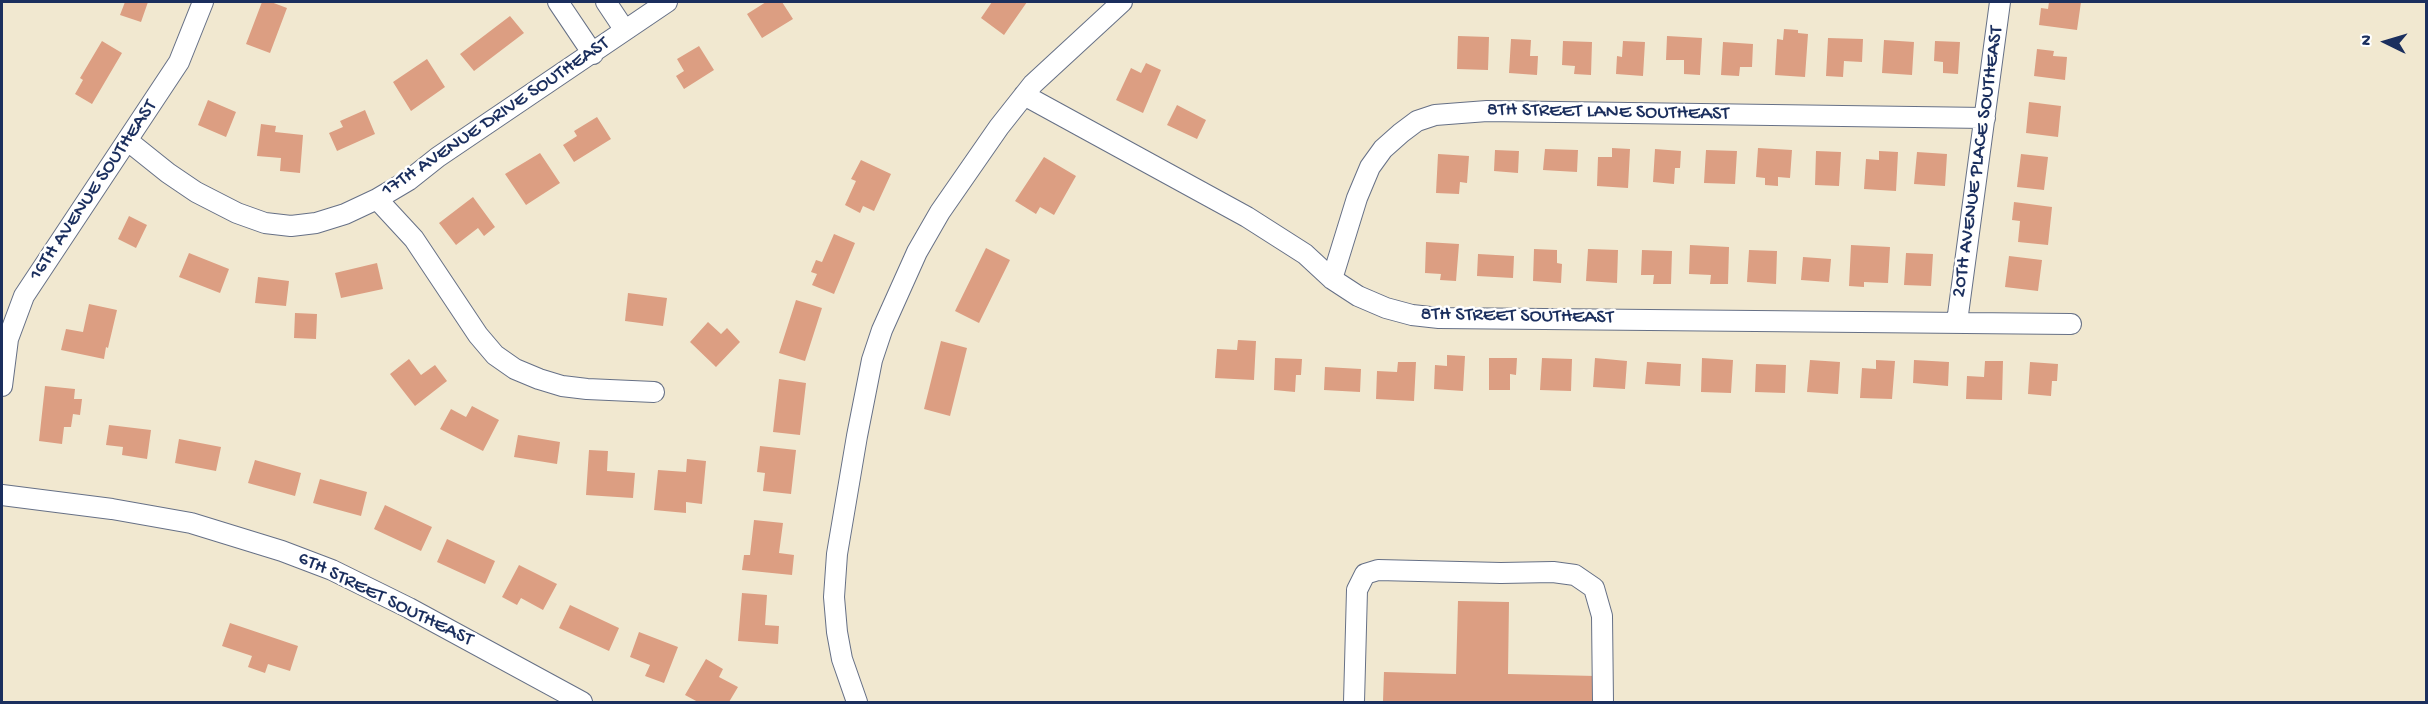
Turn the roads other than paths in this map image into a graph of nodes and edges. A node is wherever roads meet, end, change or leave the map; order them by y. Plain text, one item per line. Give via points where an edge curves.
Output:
1 (203, 2) edge
2 (558, 2) edge
3 (606, 2) edge
4 (667, 2) edge
5 (1122, 2) edge
6 (2001, 2) edge
7 (624, 29) junction
8 (593, 54) junction
9 (1024, 95) junction
10 (1985, 118) junction
11 (128, 141) junction
12 (377, 199) junction
13 (1332, 279) junction
14 (1957, 322) junction
15 (2070, 324) dead end
16 (2, 386) edge
17 (654, 392) dead end
18 (2, 495) edge
19 (582, 702) edge
20 (857, 702) edge
21 (1354, 702) edge
22 (1603, 702) edge

1 - 11 street, 16TH AVENUE SOUTHEAST via 179,62
2 - 8 street
3 - 7 street
4 - 7 street, 17TH AVENUE DRIVE SOUTHEAST
5 - 9 street
6 - 10 street, 20TH AVENUE PLACE SOUTHEAST
7 - 8 street, 17TH AVENUE DRIVE SOUTHEAST
8 - 12 street, 17TH AVENUE DRIVE SOUTHEAST
9 - 13 street, 8TH STREET SOUTHEAST via 1247,217 1305,254
9 - 20 street via 940,212 897,292 872,360 837,554 834,597 842,659
10 - 13 street, 8TH STREET LANE SOUTHEAST via 1487,111 1435,115 1417,121 1401,133 1370,167
10 - 14 street, 20TH AVENUE PLACE SOUTHEAST
11 - 12 street, 17TH AVENUE DRIVE SOUTHEAST via 196,192 265,223 316,223
11 - 16 street, 16TH AVENUE SOUTHEAST via 24,296 8,339
12 - 17 street via 414,239 478,335 495,355 515,369 562,386
13 - 14 street, 8TH STREET SOUTHEAST via 1386,308 1439,318
14 - 15 street, 8TH STREET SOUTHEAST
18 - 19 street, 6TH STREET SOUTHEAST via 112,508 191,523 282,550 409,608
21 - 22 street via 1357,590 1365,574 1378,570 1575,575 1594,588 1602,616

